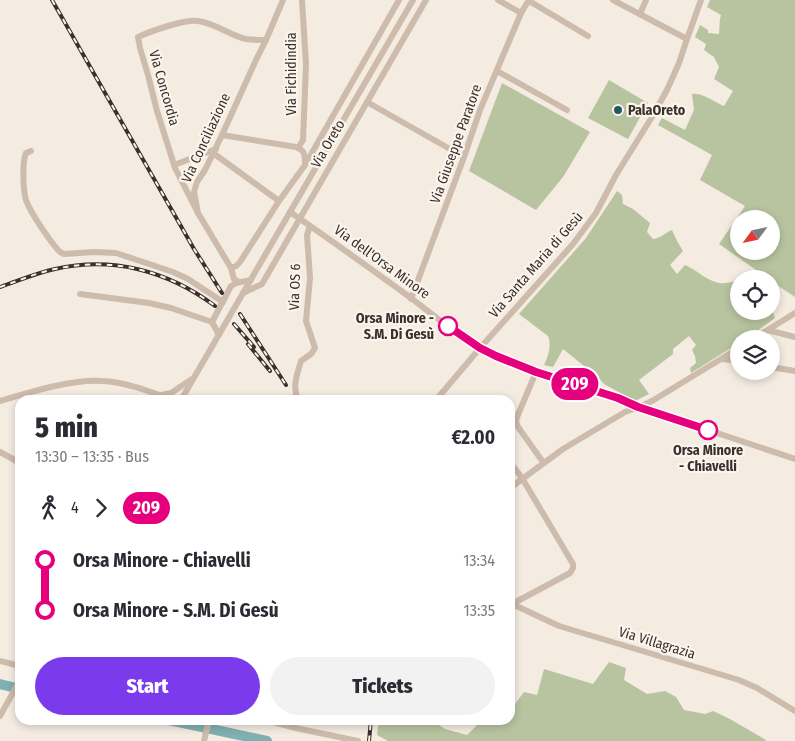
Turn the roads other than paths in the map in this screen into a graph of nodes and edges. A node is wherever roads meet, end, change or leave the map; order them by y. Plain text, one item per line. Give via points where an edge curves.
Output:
1 (283, 0) edge
2 (302, 0) edge
3 (399, 0) edge
4 (413, 0) edge
5 (426, 0) edge
6 (498, 0) edge
7 (529, 0) edge
8 (613, 0) edge
9 (646, 0) edge
10 (701, 0) edge
11 (521, 13) junction
12 (640, 14) junction
13 (588, 36) dead end
14 (687, 39) junction
15 (266, 40) junction
16 (497, 71) junction
17 (367, 102) junction
18 (567, 110) dead end
19 (222, 135) junction
20 (298, 148) junction
21 (31, 151) dead end
22 (215, 151) junction
23 (464, 156) junction
24 (305, 165) junction
25 (174, 166) junction
26 (279, 201) junction
27 (290, 212) junction
28 (198, 213) junction
29 (300, 218) junction
30 (310, 226) junction
31 (231, 268) junction
32 (251, 280) junction
33 (239, 282) junction
34 (243, 293) junction
35 (80, 294) dead end
36 (411, 299) junction
37 (223, 302) junction
38 (795, 313) edge
39 (212, 322) junction
40 (768, 330) edge
41 (780, 333) edge
42 (219, 335) junction
43 (795, 337) edge
44 (480, 348) junction
45 (730, 354) edge
46 (722, 359) junction
47 (730, 360) edge
48 (780, 368) edge
49 (795, 370) edge
50 (536, 372) junction
51 (194, 378) junction
52 (22, 395) edge
53 (160, 395) joint
54 (184, 395) edge
55 (296, 395) edge
56 (442, 395) edge
57 (15, 397) edge
58 (0, 401) edge
59 (638, 407) junction
60 (0, 452) edge
61 (795, 459) edge
62 (15, 460) edge
63 (543, 462) junction
64 (515, 469) edge
65 (522, 478) junction
66 (515, 484) edge
67 (515, 602) edge
68 (515, 606) edge
69 (0, 661) edge
70 (15, 665) edge
71 (15, 689) edge
72 (795, 710) edge
73 (0, 716) edge
74 (208, 725) edge
75 (284, 725) edge
76 (204, 740) edge
77 (358, 741) edge

1 - 15 street, Via Conciliazione
2 - 20 street, Via Fichidindia via 306,64 303,140
3 - 24 street, Via Oreto
4 - 27 street, Via Oreto
5 - 17 street, Via Oreto
6 - 11 street
7 - 11 street, Via Giuseppe Paratore
7 - 13 street
8 - 12 street
9 - 12 street
10 - 14 street, Via Santa Maria di Gesù
11 - 16 street, Via Giuseppe Paratore
12 - 14 street
14 - 44 street, Via Santa Maria di Gesù via 667,90 596,214
15 - 19 street, Via Conciliazione
15 - 25 street, Via Concordia via 246,39 197,20 138,37
16 - 18 street
16 - 23 street, Via Giuseppe Paratore
17 - 23 street
17 - 29 street, Via Oreto
19 - 20 street
19 - 22 street, Via Conciliazione
20 - 24 street via 305,156
21 - 37 street via 26,153 24,162 26,199 60,252 116,253 173,272
22 - 25 street
22 - 26 street
22 - 28 street, Via Conciliazione via 194,192
23 - 36 street, Via Giuseppe Paratore
24 - 26 street, Via Oreto
25 - 28 street, Via Concordia
26 - 31 street, Via Oreto via 240,262
27 - 29 street, Via dell'Orsa Minore
27 - 32 street, Via Oreto
28 - 31 street, Via Conciliazione
29 - 30 street, Via dell'Orsa Minore
29 - 34 street, Via Oreto via 262,284
30 - 36 street, Via dell'Orsa Minore
30 - 55 street, Via OS 6 via 307,235 310,278 306,321 315,348 301,361 295,384
31 - 33 street, Via Conciliazione
32 - 33 street
32 - 34 street, Via Oreto
33 - 37 street via 232,286
34 - 42 street, Via Oreto
35 - 39 street via 149,303
36 - 44 street, Via dell'Orsa Minore
37 - 39 street
38 - 40 street
39 - 42 street
41 - 43 street
42 - 51 street, Via Oreto
44 - 50 street, Via dell'Orsa Minore
44 - 56 street, Via Santa Maria di Gesù
45 - 46 street
46 - 47 street
46 - 59 street
48 - 49 street
50 - 59 street, Via dell'Orsa Minore
50 - 63 street via 516,422
51 - 53 street via 171,393
51 - 54 street, Via Oreto
52 - 53 street via 47,388 103,381
57 - 58 street
59 - 61 street, Via dell'Orsa Minore
59 - 63 street
60 - 62 street
63 - 65 street
64 - 65 street
65 - 66 street
65 - 67 street via 573,564 573,570
68 - 72 street, Via Villagrazia via 559,626 738,680
69 - 70 street
71 - 73 street
74 - 76 street
75 - 77 street

